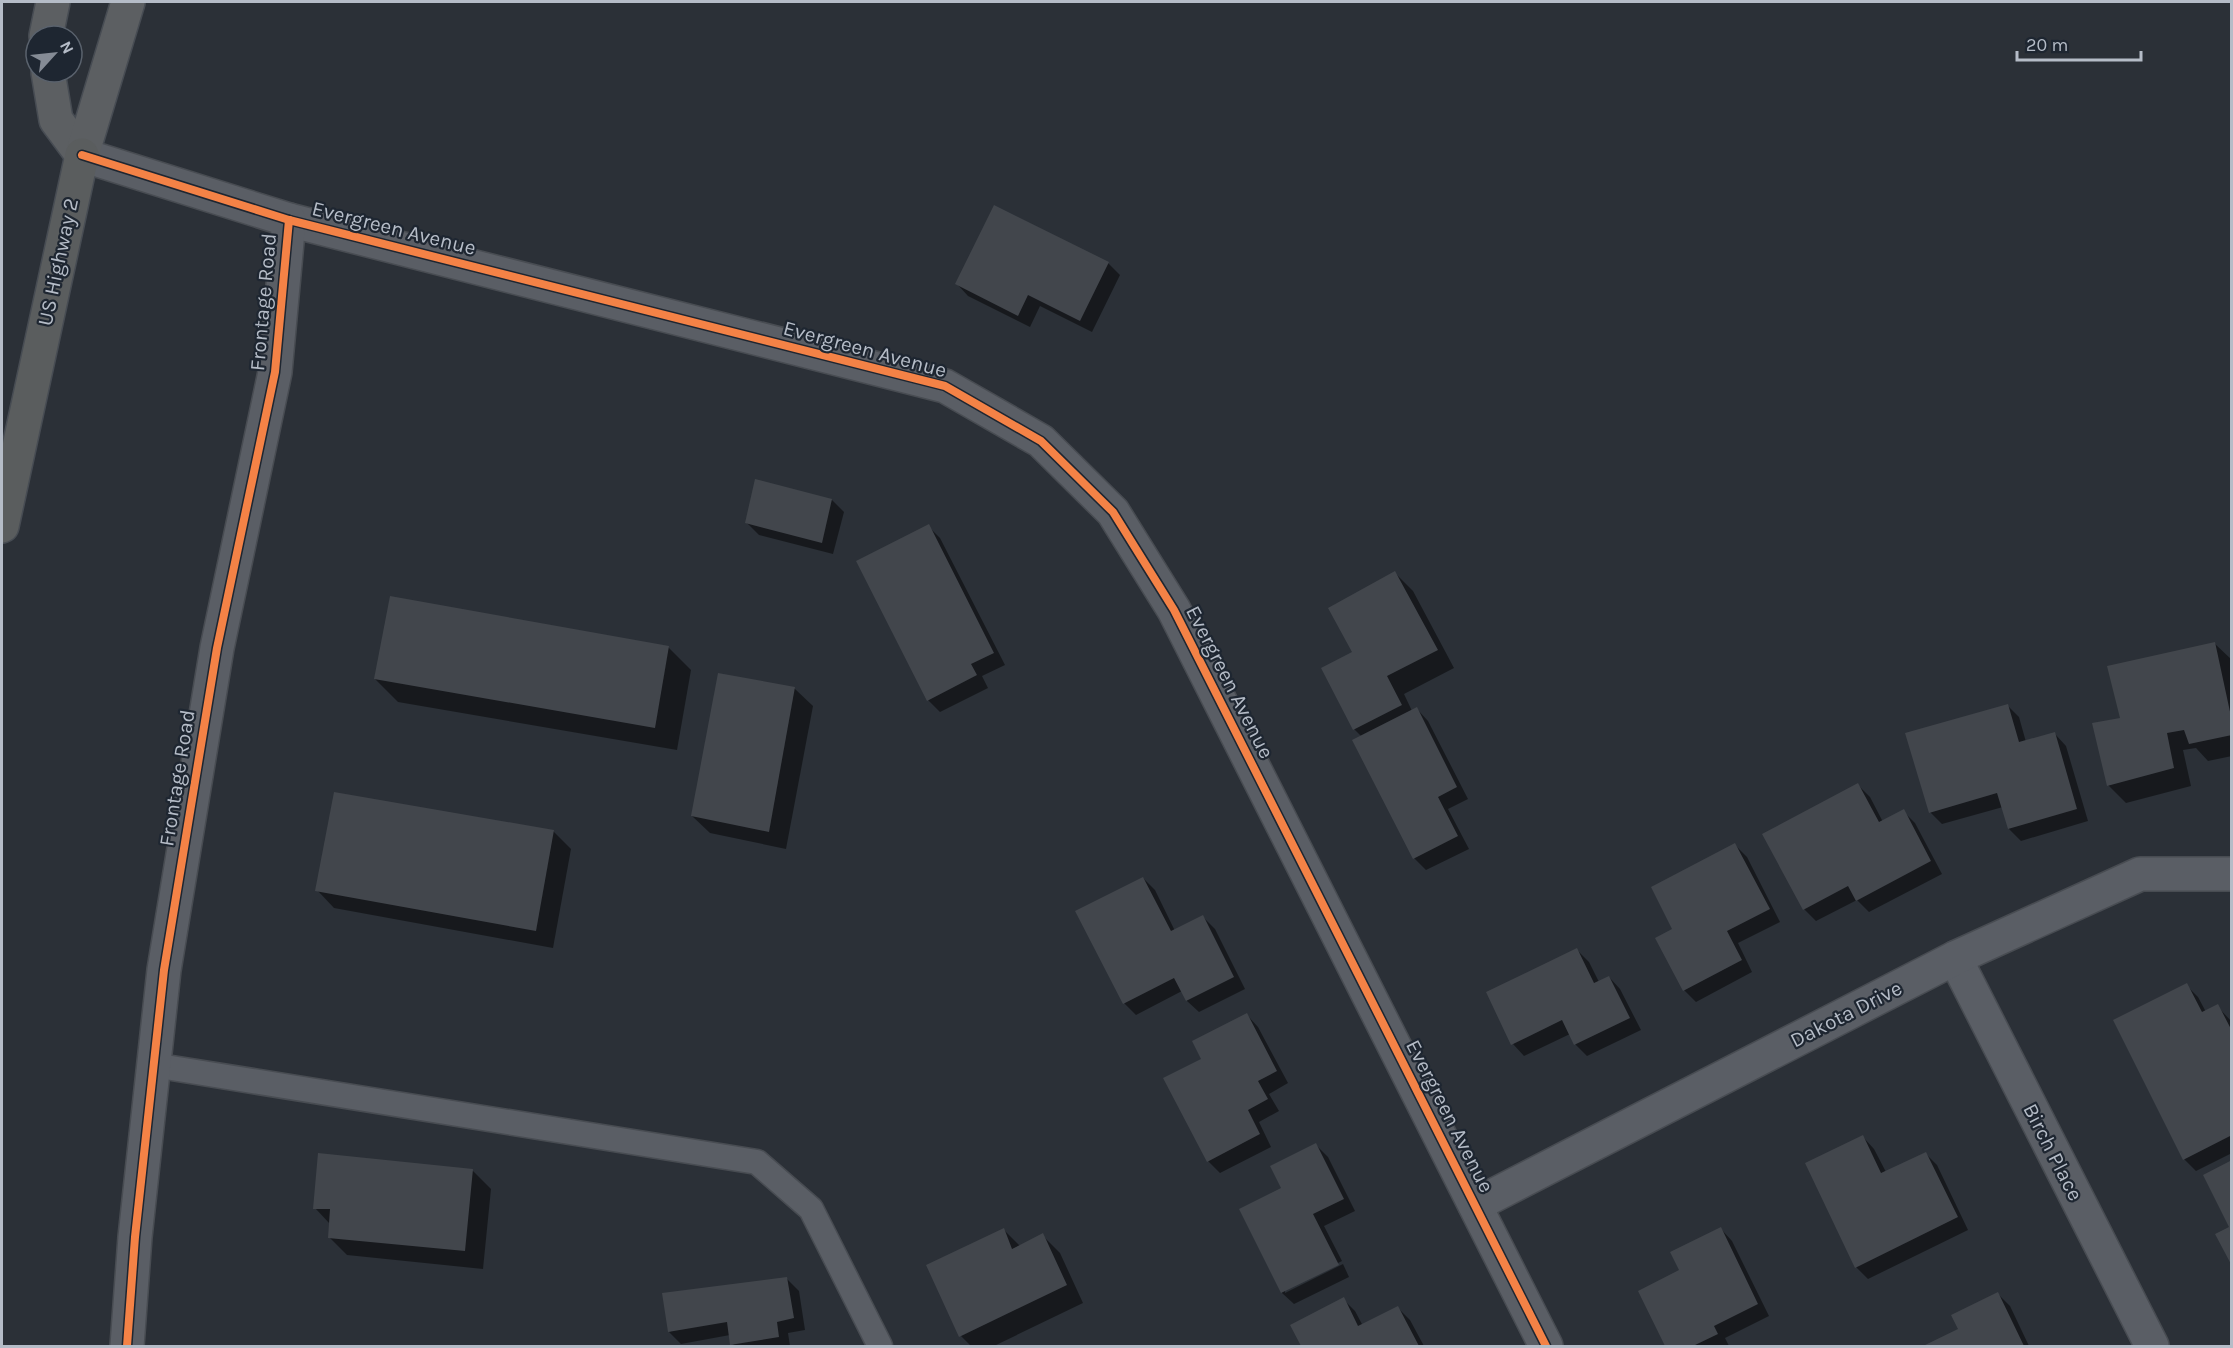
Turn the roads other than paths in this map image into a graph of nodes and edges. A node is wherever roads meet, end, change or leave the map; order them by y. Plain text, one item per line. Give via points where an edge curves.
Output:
1 (53, 2) edge
2 (128, 2) edge
3 (48, 24) edge
4 (50, 84) edge
5 (82, 155) junction
6 (289, 220) junction
7 (2, 526) edge
8 (2232, 874) edge
9 (1955, 958) junction
10 (153, 1065) junction
11 (1475, 1205) junction
12 (127, 1347) edge
13 (880, 1347) edge
14 (1546, 1347) edge
15 (2152, 1347) edge

1 - 3 highway
2 - 5 highway, US Highway 2
4 - 5 highway via 56,120
5 - 6 street, Evergreen Avenue
5 - 7 highway, US Highway 2
6 - 10 street, Frontage Road via 275,372 217,648 164,970
6 - 11 street, Evergreen Avenue via 945,386 1041,441 1113,512 1174,610
8 - 9 street, Dakota Drive via 2140,874
9 - 11 street, Dakota Drive
9 - 15 street, Birch Place
10 - 12 street, Frontage Road
10 - 13 lane via 757,1162 811,1209
11 - 14 street, Evergreen Avenue

